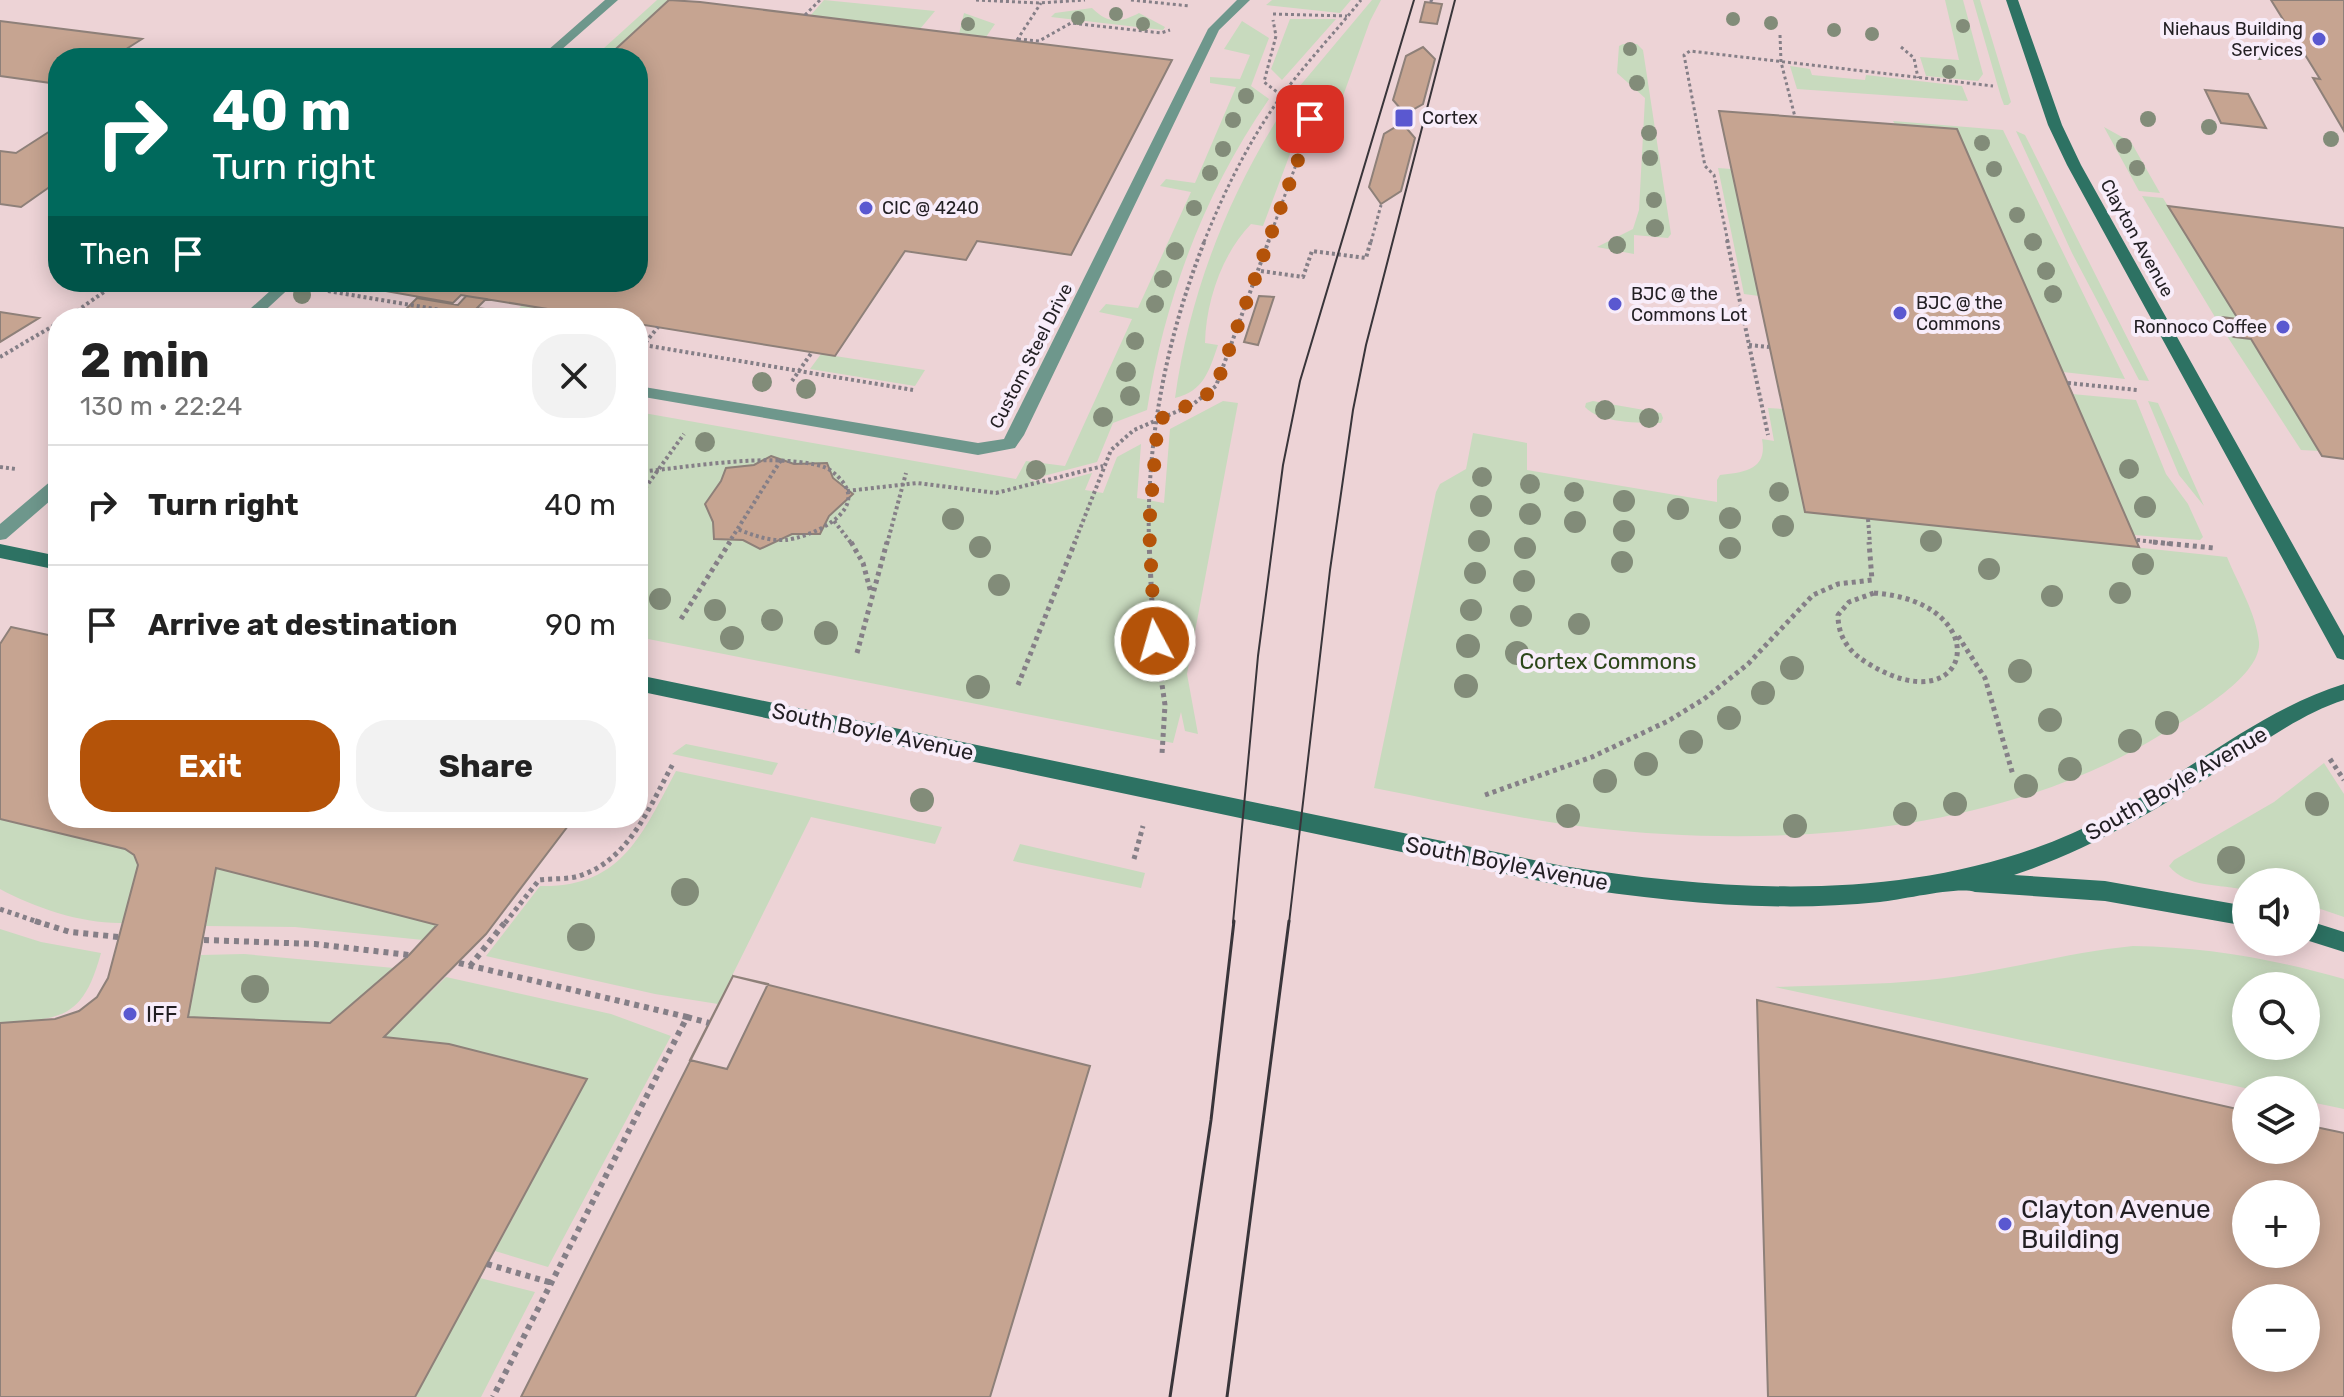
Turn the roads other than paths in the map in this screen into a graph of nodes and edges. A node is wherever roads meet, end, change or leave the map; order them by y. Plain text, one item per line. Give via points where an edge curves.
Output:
1 (612, 0) edge
2 (1244, 0) edge
3 (2012, 0) edge
4 (557, 48) edge
5 (278, 292) edge
6 (259, 308) edge
7 (648, 393) edge
8 (48, 493) edge
9 (0, 534) edge
10 (0, 551) edge
11 (48, 561) edge
12 (2344, 653) edge
13 (648, 685) edge
14 (2344, 692) edge
15 (1963, 881) junction
16 (2232, 914) edge
17 (2320, 934) edge
18 (2344, 942) edge

1 - 4 street
2 - 7 street, Custom Steel Drive via 1214,29 1009,444 978,449
3 - 12 street, Clayton Avenue via 2074,165
5 - 6 street
8 - 9 street
10 - 11 street
13 - 15 street, South Boyle Avenue via 1643,890 1755,897
14 - 15 street, South Boyle Avenue via 2305,706 2115,823
15 - 16 street via 2105,891
17 - 18 street

